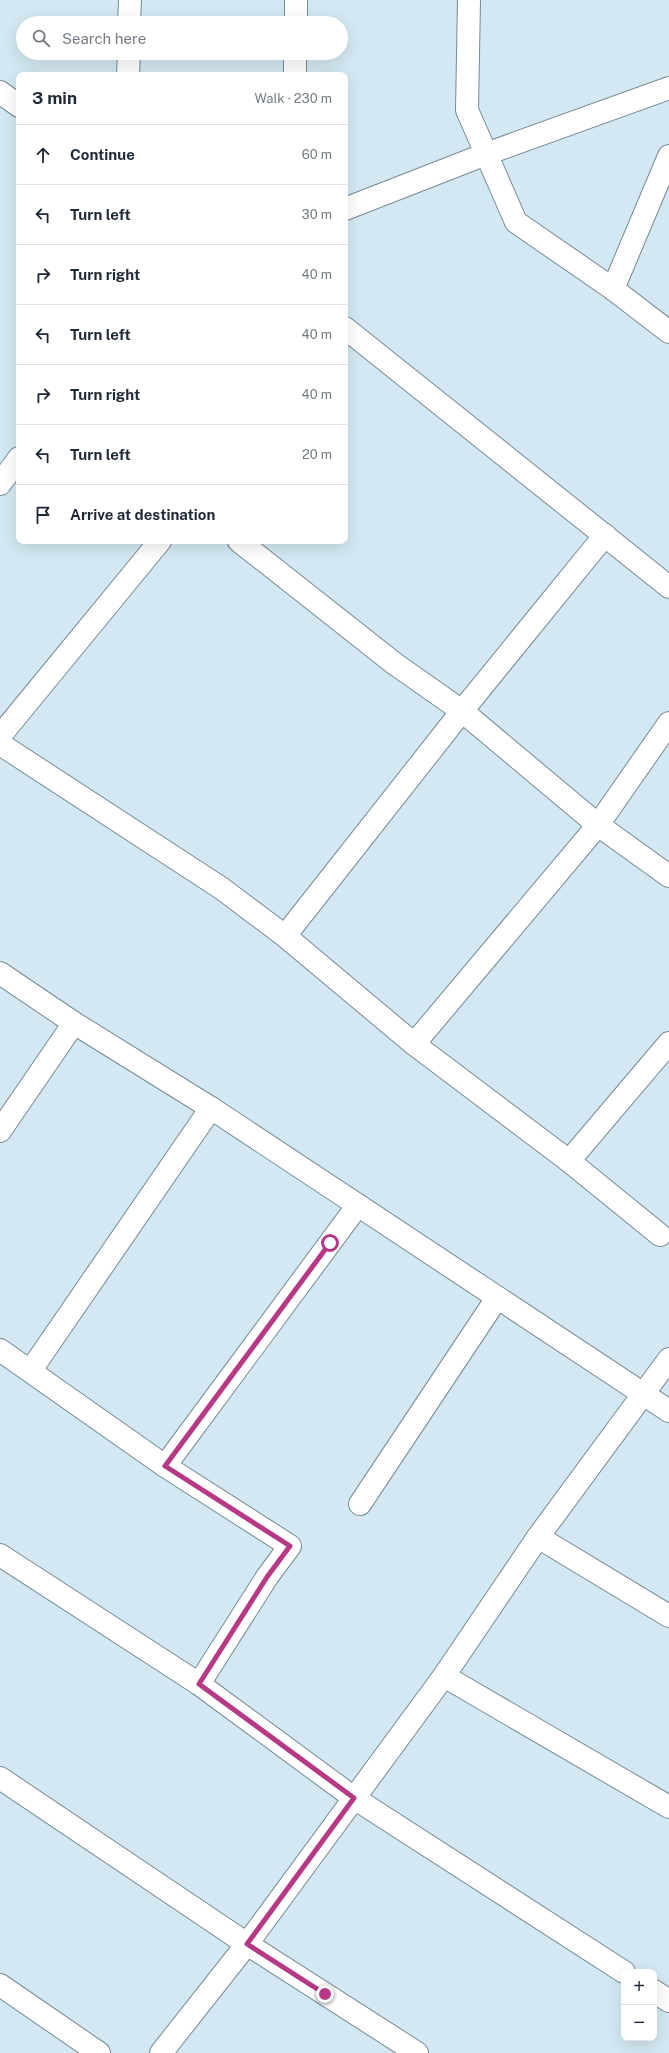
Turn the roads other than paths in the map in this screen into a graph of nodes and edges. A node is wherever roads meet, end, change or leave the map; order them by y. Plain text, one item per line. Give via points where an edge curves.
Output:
1 (130, 0) edge
2 (296, 0) edge
3 (469, 0) edge
4 (129, 16) edge
5 (296, 16) edge
6 (129, 60) edge
7 (295, 60) edge
8 (128, 72) edge
9 (295, 72) edge
10 (669, 88) edge
11 (0, 92) edge
12 (16, 104) edge
13 (486, 154) junction
14 (669, 156) edge
15 (348, 208) edge
16 (613, 289) junction
17 (348, 330) edge
18 (669, 332) edge
19 (16, 462) edge
20 (0, 484) edge
21 (605, 535) junction
22 (158, 544) edge
23 (243, 544) edge
24 (669, 586) edge
25 (462, 711) junction
26 (669, 723) edge
27 (0, 736) edge
28 (0, 744) edge
29 (598, 825) junction
30 (669, 876) edge
31 (285, 936) junction
32 (0, 973) edge
33 (74, 1023) junction
34 (669, 1043) edge
35 (414, 1044) junction
36 (211, 1108) junction
37 (0, 1131) edge
38 (568, 1161) junction
39 (358, 1205) junction
40 (660, 1235) dead end
41 (496, 1298) junction
42 (0, 1350) edge
43 (669, 1360) edge
44 (31, 1370) junction
45 (643, 1393) junction
46 (669, 1411) edge
47 (165, 1466) junction
48 (360, 1504) dead end
49 (538, 1537) junction
50 (0, 1555) edge
51 (669, 1616) edge
52 (444, 1676) junction
53 (199, 1684) junction
54 (0, 1778) edge
55 (354, 1798) junction
56 (669, 1808) edge
57 (247, 1944) junction
58 (621, 1970) edge
59 (0, 1985) edge
60 (657, 1994) edge
61 (669, 2001) edge
62 (100, 2053) edge
63 (161, 2053) edge
64 (417, 2053) edge

1 - 4 street
2 - 5 street
3 - 13 street via 467,110
6 - 8 street
7 - 9 street
10 - 13 street
11 - 12 street
13 - 15 street
13 - 16 street via 516,222
14 - 16 street
16 - 18 street
17 - 21 street
19 - 20 street
21 - 24 street
21 - 25 street
22 - 27 street
23 - 25 street via 395,664
25 - 29 street
25 - 31 street
26 - 29 street
28 - 31 street via 221,888
29 - 30 street
29 - 35 street
31 - 35 street
32 - 33 street
33 - 36 street
33 - 37 street
34 - 38 street
35 - 38 street
36 - 39 street
36 - 44 street
38 - 40 street
39 - 41 street
39 - 47 street
41 - 45 street
41 - 48 street
42 - 44 street
43 - 45 street
44 - 47 street via 91,1416
45 - 46 street
45 - 49 street
47 - 53 street via 290,1546 267,1577
49 - 51 street
49 - 52 street
50 - 53 street
52 - 55 street
52 - 56 street
53 - 55 street
54 - 57 street
55 - 57 street
55 - 58 street
57 - 63 street
57 - 64 street
59 - 62 street
60 - 61 street

